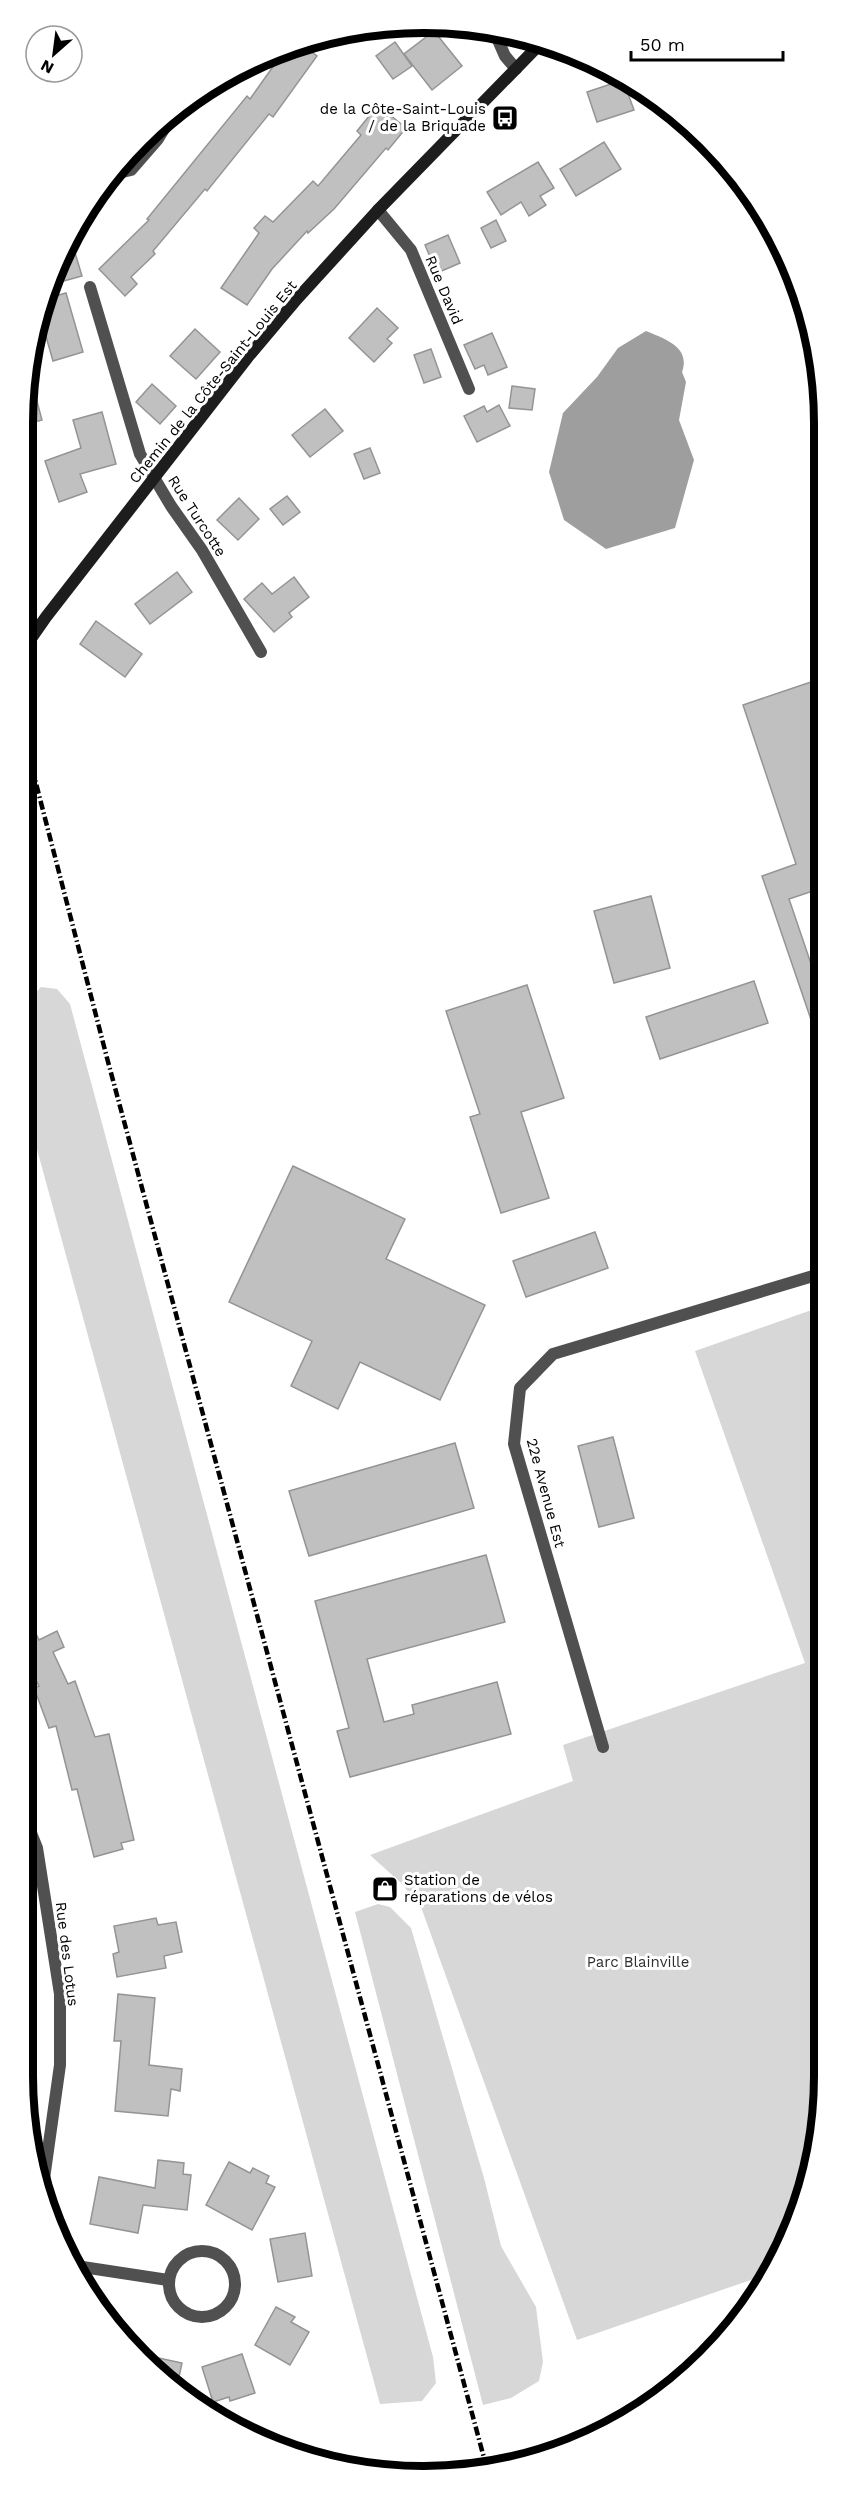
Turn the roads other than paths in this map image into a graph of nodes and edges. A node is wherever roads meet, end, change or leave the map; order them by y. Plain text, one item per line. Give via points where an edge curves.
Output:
1 (498, 41) edge
2 (535, 49) edge
3 (516, 69) junction
4 (162, 134) edge
5 (126, 171) edge
6 (378, 210) junction
7 (90, 286) dead end
8 (469, 389) dead end
9 (154, 479) junction
10 (33, 636) edge
11 (261, 652) dead end
12 (814, 1276) edge
13 (603, 1747) dead end
14 (33, 1838) edge
15 (45, 2172) edge
16 (83, 2267) edge
17 (168, 2280) junction

1 - 3 street
2 - 3 street, Chemin de la Côte-Saint-Louis Est
3 - 6 street, Chemin de la Côte-Saint-Louis Est
4 - 5 street
6 - 8 street, Rue David via 411,250
6 - 9 street, Chemin de la Côte-Saint-Louis Est via 269,332
7 - 9 street, Rue Turcotte via 140,454
9 - 10 street, Chemin de la Côte-Saint-Louis Est
9 - 11 street, Rue Turcotte via 202,550
12 - 13 street, 22e Avenue Est via 553,1354 520,1388 514,1444
14 - 15 street, Rue des Lotus via 60,1994 60,2065
16 - 17 street
17 - 17 street via 178,2307 199,2317 221,2311 229,2303 235,2286 235,2276 226,2261 218,2254 201,2250 180,2258

